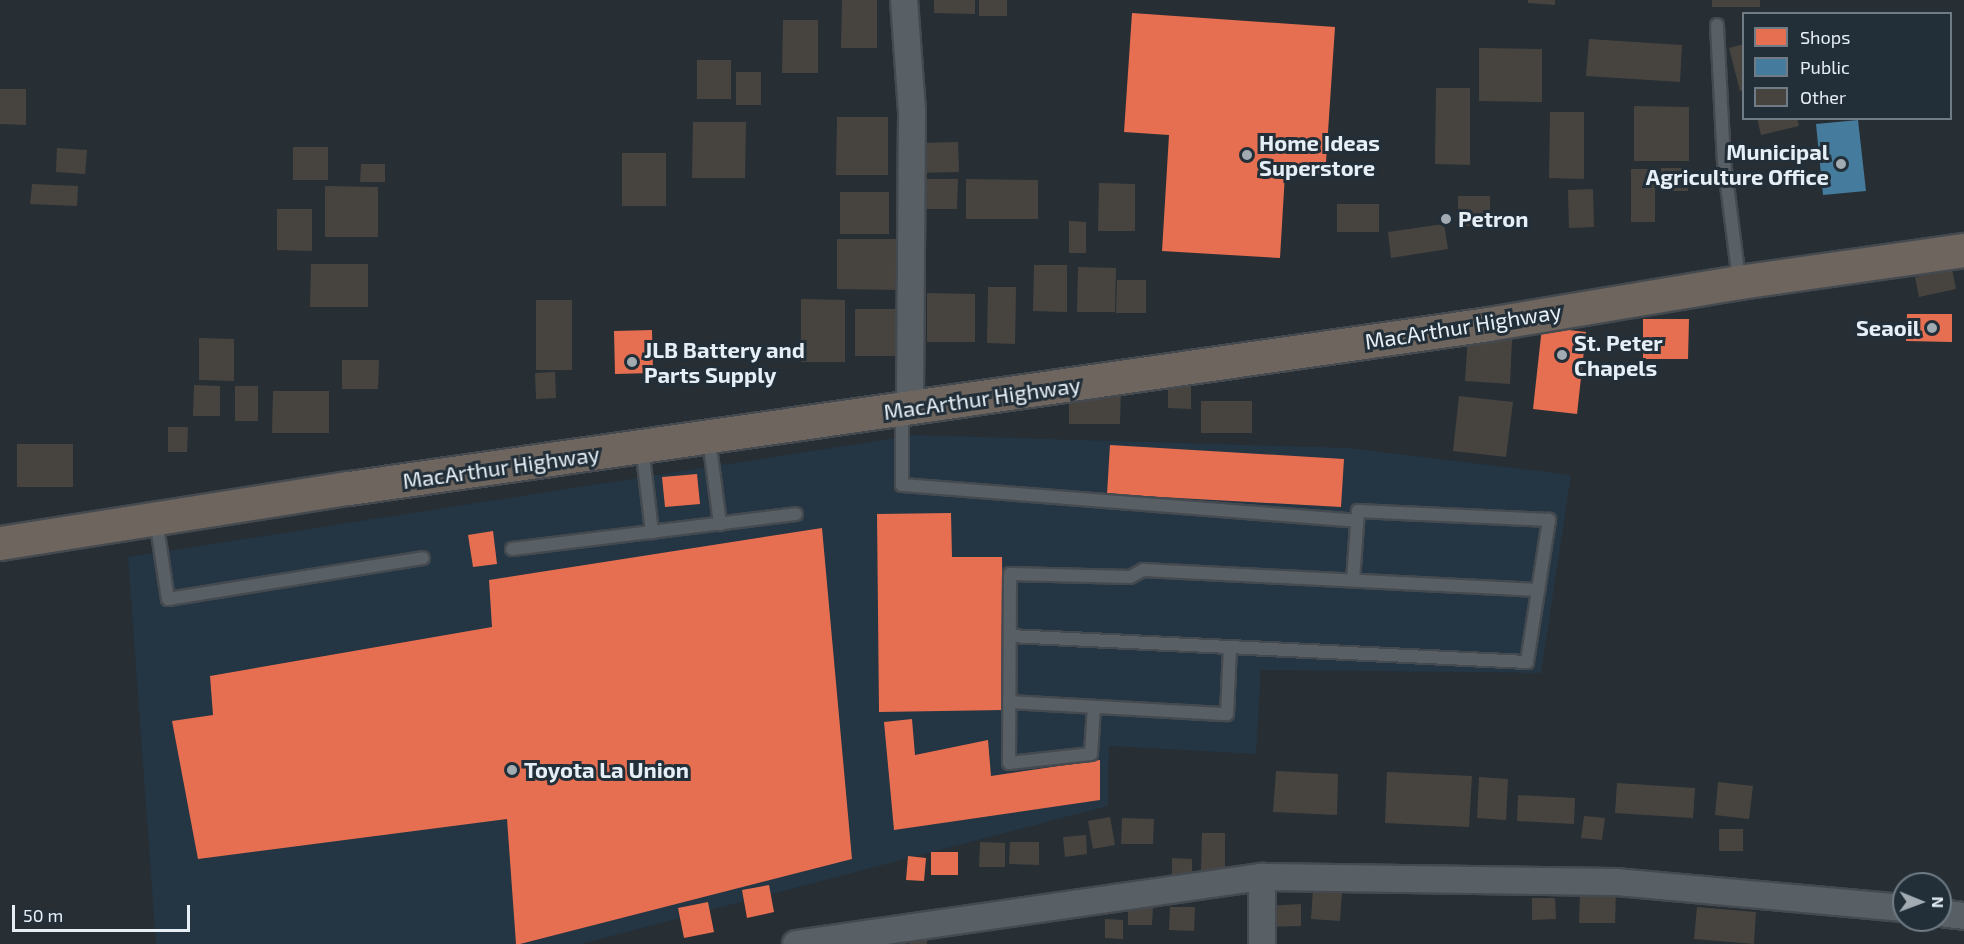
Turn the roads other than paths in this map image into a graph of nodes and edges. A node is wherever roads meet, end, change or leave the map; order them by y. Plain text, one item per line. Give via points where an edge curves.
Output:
1 (904, 0) edge
2 (1717, 25) dead end
3 (1964, 250) edge
4 (1739, 282) junction
5 (906, 409) junction
6 (709, 436) junction
7 (642, 447) junction
8 (796, 514) dead end
9 (156, 518) junction
10 (1357, 521) junction
11 (720, 524) junction
12 (652, 532) junction
13 (0, 543) edge
14 (512, 549) dead end
15 (423, 558) dead end
16 (1353, 580) junction
17 (1538, 590) junction
18 (1010, 636) junction
19 (1230, 647) junction
20 (1010, 702) junction
21 (1094, 707) junction
22 (1262, 877) junction
23 (1892, 908) edge
24 (796, 944) edge
25 (1262, 944) edge

1 - 5 street via 912,112
2 - 4 lane via 1724,161
3 - 4 highway, MacArthur Highway
4 - 5 highway, MacArthur Highway via 1488,324
5 - 6 highway, MacArthur Highway
5 - 10 lane via 902,485
6 - 7 highway, MacArthur Highway
6 - 11 lane
7 - 9 highway, MacArthur Highway
7 - 12 lane
8 - 11 lane
9 - 13 highway, MacArthur Highway
9 - 15 lane via 168,599
10 - 16 lane
10 - 17 lane via 1358,511 1549,520
11 - 12 lane
12 - 14 lane
16 - 17 lane
16 - 18 lane via 1143,570 1130,577 1010,574
17 - 19 lane via 1527,662
18 - 19 lane
18 - 20 lane
19 - 21 lane via 1227,714
20 - 21 lane
20 - 21 lane via 1009,763 1091,754
22 - 23 street via 1522,877
22 - 24 street
22 - 25 street

